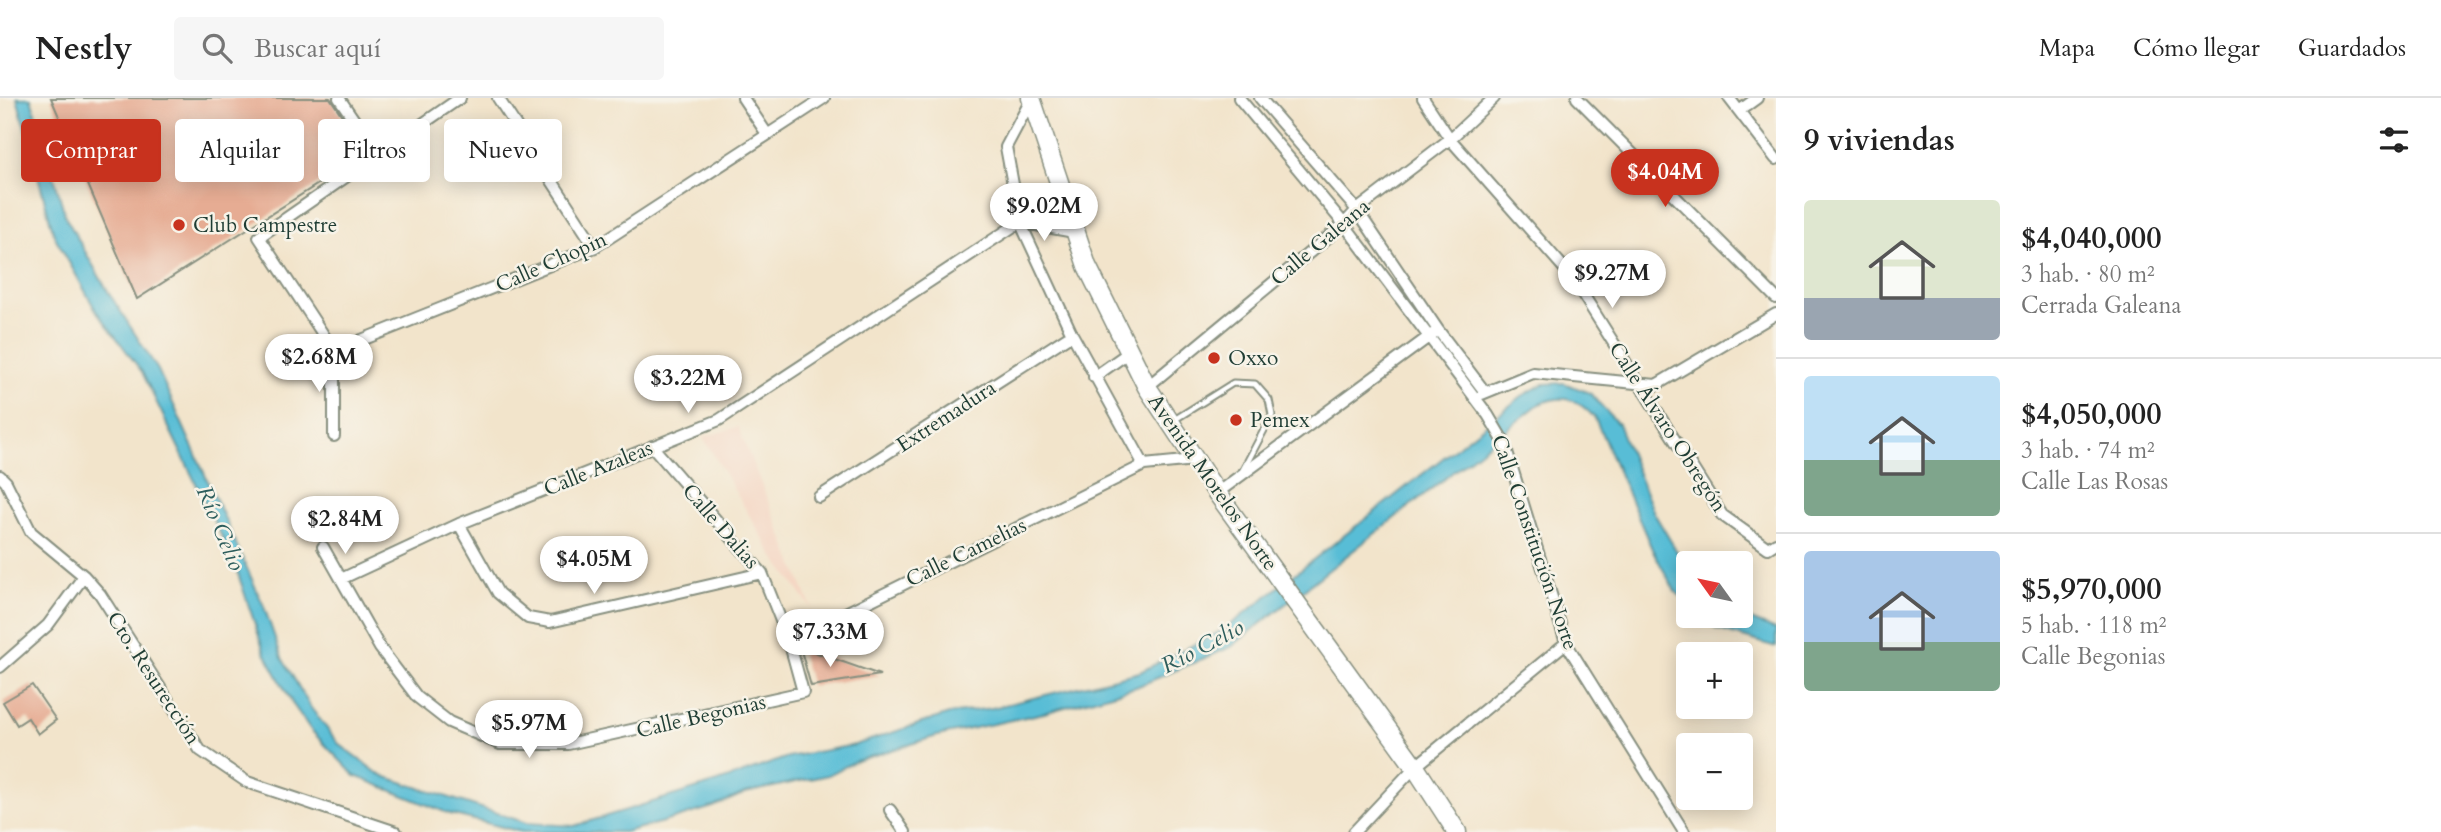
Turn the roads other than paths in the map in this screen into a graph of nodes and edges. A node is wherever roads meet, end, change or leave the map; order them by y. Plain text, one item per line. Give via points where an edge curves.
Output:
1 (339, 98) edge
2 (460, 98) edge
3 (498, 98) edge
4 (743, 98) edge
5 (824, 98) edge
6 (1239, 98) edge
7 (1260, 98) edge
8 (1423, 98) edge
9 (1494, 98) edge
10 (1577, 98) edge
11 (1729, 98) edge
12 (1757, 98) edge
13 (1031, 99) edge
14 (1739, 111) junction
15 (353, 119) edge
16 (430, 119) edge
17 (767, 134) junction
18 (1450, 139) junction
19 (1776, 159) edge
20 (339, 182) edge
21 (1357, 210) junction
22 (1020, 222) junction
23 (1344, 224) junction
24 (1074, 232) junction
25 (595, 247) junction
26 (1776, 298) edge
27 (1776, 314) edge
28 (1433, 333) junction
29 (1072, 334) junction
30 (334, 351) junction
31 (1128, 353) junction
32 (1094, 377) junction
33 (1642, 385) junction
34 (1147, 387) junction
35 (1485, 392) junction
36 (1472, 398) junction
37 (1170, 423) junction
38 (334, 436) dead end
39 (652, 446) junction
40 (1195, 460) junction
41 (1144, 465) junction
42 (0, 476) edge
43 (1240, 476) junction
44 (1217, 494) junction
45 (820, 497) dead end
46 (459, 524) junction
47 (1772, 545) edge
48 (323, 548) dead end
49 (762, 573) junction
50 (83, 576) junction
51 (341, 579) junction
52 (789, 641) junction
53 (1566, 643) junction
54 (0, 667) edge
55 (803, 692) joint
56 (1415, 768) junction
57 (890, 810) dead end
58 (1678, 830) edge
59 (396, 832) edge
60 (905, 832) edge
61 (1354, 832) edge
62 (1457, 832) edge

1 - 15 street
2 - 16 street
3 - 25 street
4 - 17 street
5 - 17 street, Calle Chopin
6 - 23 street, Calle Constitución Norte
7 - 21 street, Calle Constitución Norte
8 - 18 street, Calle Álvaro Obregón
9 - 18 street, Calle Galeana
10 - 26 street
11 - 14 street
12 - 14 street
13 - 22 street, Avenida Morelos Norte via 1006,147
13 - 24 main road, Avenida Morelos Norte
14 - 19 street
17 - 25 street, Calle Chopin
18 - 21 street, Calle Galeana
18 - 33 street, Calle Álvaro Obregón via 1572,277
20 - 30 street via 259,237
21 - 23 street, Calle Galeana
21 - 28 street, Calle Constitución Norte
22 - 24 street
22 - 29 street, Avenida Morelos Norte
22 - 39 street, Calle Azaleas via 719,420
23 - 28 street, Calle Constitución Norte
23 - 34 street, Calle Galeana
24 - 31 main road, Avenida Morelos Norte
25 - 30 street, Calle Chopin
27 - 33 street via 1656,385
28 - 35 street, Calle Constitución Norte
28 - 36 street, Calle Constitución Norte
28 - 43 street
29 - 32 street, Avenida Morelos Norte
29 - 45 street, Extremadura
30 - 38 street
31 - 32 street
31 - 34 main road, Avenida Morelos Norte
32 - 41 street, Avenida Morelos Norte
33 - 35 street via 1533,373
33 - 47 street, Calle Álvaro Obregón via 1722,515
34 - 37 main road, Avenida Morelos Norte
35 - 36 street
36 - 53 street, Calle Constitución Norte via 1504,442
37 - 40 main road, Avenida Morelos Norte
37 - 43 lane via 1233,383 1255,384 1269,400 1272,415
39 - 46 street, Calle Azaleas
39 - 49 street, Calle Dalias
40 - 41 street
40 - 44 main road, Avenida Morelos Norte
41 - 52 street, Calle Camelias
42 - 50 street, Cto. Resurección via 31,532
43 - 44 street
44 - 56 main road, Avenida Morelos Norte
46 - 49 street via 498,593 528,618 550,622
46 - 51 street, Calle Azaleas
48 - 51 street, Calle Begonias
49 - 52 street, Calle Dalias
50 - 54 street via 48,625
50 - 59 street, Cto. Resurección via 100,594 200,750 247,782
51 - 55 street, Calle Begonias via 385,656 417,697 449,722 500,744 568,744
52 - 55 street, Calle Dalias
53 - 56 street
53 - 58 street, Calle Constitución Norte
56 - 61 street
56 - 62 main road, Avenida Morelos Norte
57 - 60 street

